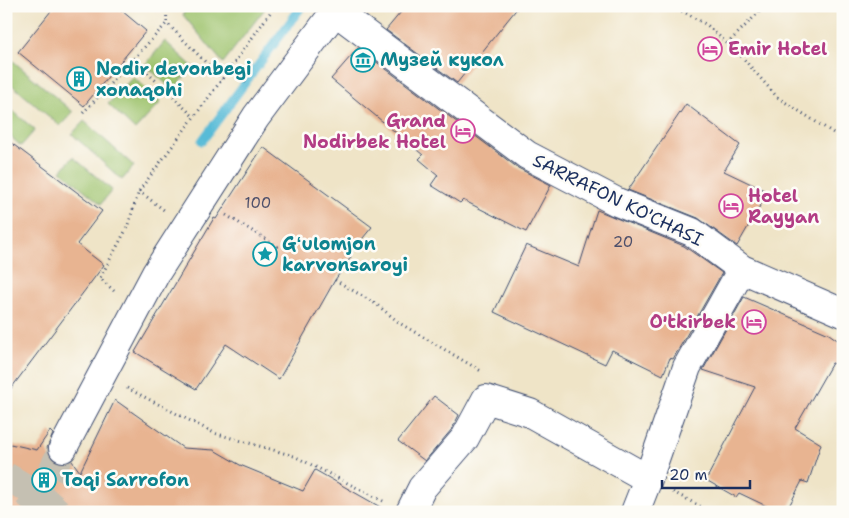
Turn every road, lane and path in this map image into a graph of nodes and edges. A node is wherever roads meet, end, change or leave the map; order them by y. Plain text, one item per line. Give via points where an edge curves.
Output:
1 (166, 6) edge
2 (275, 6) edge
3 (673, 6) edge
4 (765, 6) edge
5 (337, 8) edge
6 (167, 23) junction
7 (727, 44) junction
8 (133, 60) junction
9 (229, 70) junction
10 (239, 76) dead end
11 (222, 79) junction
12 (83, 113) dead end
13 (194, 117) junction
14 (843, 139) edge
15 (203, 200) junction
16 (280, 248) dead end
17 (742, 269) junction
18 (335, 280) dead end
19 (136, 310) junction
20 (843, 313) edge
21 (128, 388) dead end
22 (486, 399) junction
23 (63, 448) tunnel mouth
24 (648, 479) junction
25 (398, 507) edge
26 (634, 512) edge
27 (711, 512) edge

1 - 6 path
2 - 9 path
3 - 7 path via 707,26
4 - 7 path
5 - 15 street via 256,117
5 - 17 street, SARRAFON KO'CHASI via 527,155 617,202 692,232
6 - 8 path
6 - 11 path
7 - 14 path via 777,97
8 - 12 path
8 - 13 path
9 - 10 path
9 - 11 path
11 - 13 path
13 - 19 path via 139,191 126,228 100,278
15 - 16 path
15 - 19 street
17 - 20 street, SARRAFON KO'CHASI
17 - 24 street via 687,367
18 - 22 path via 376,304 401,324 487,374
19 - 23 street
21 - 25 path via 214,433 294,456
22 - 24 street via 530,413
22 - 25 street via 465,438 422,488
24 - 26 street
24 - 27 path

